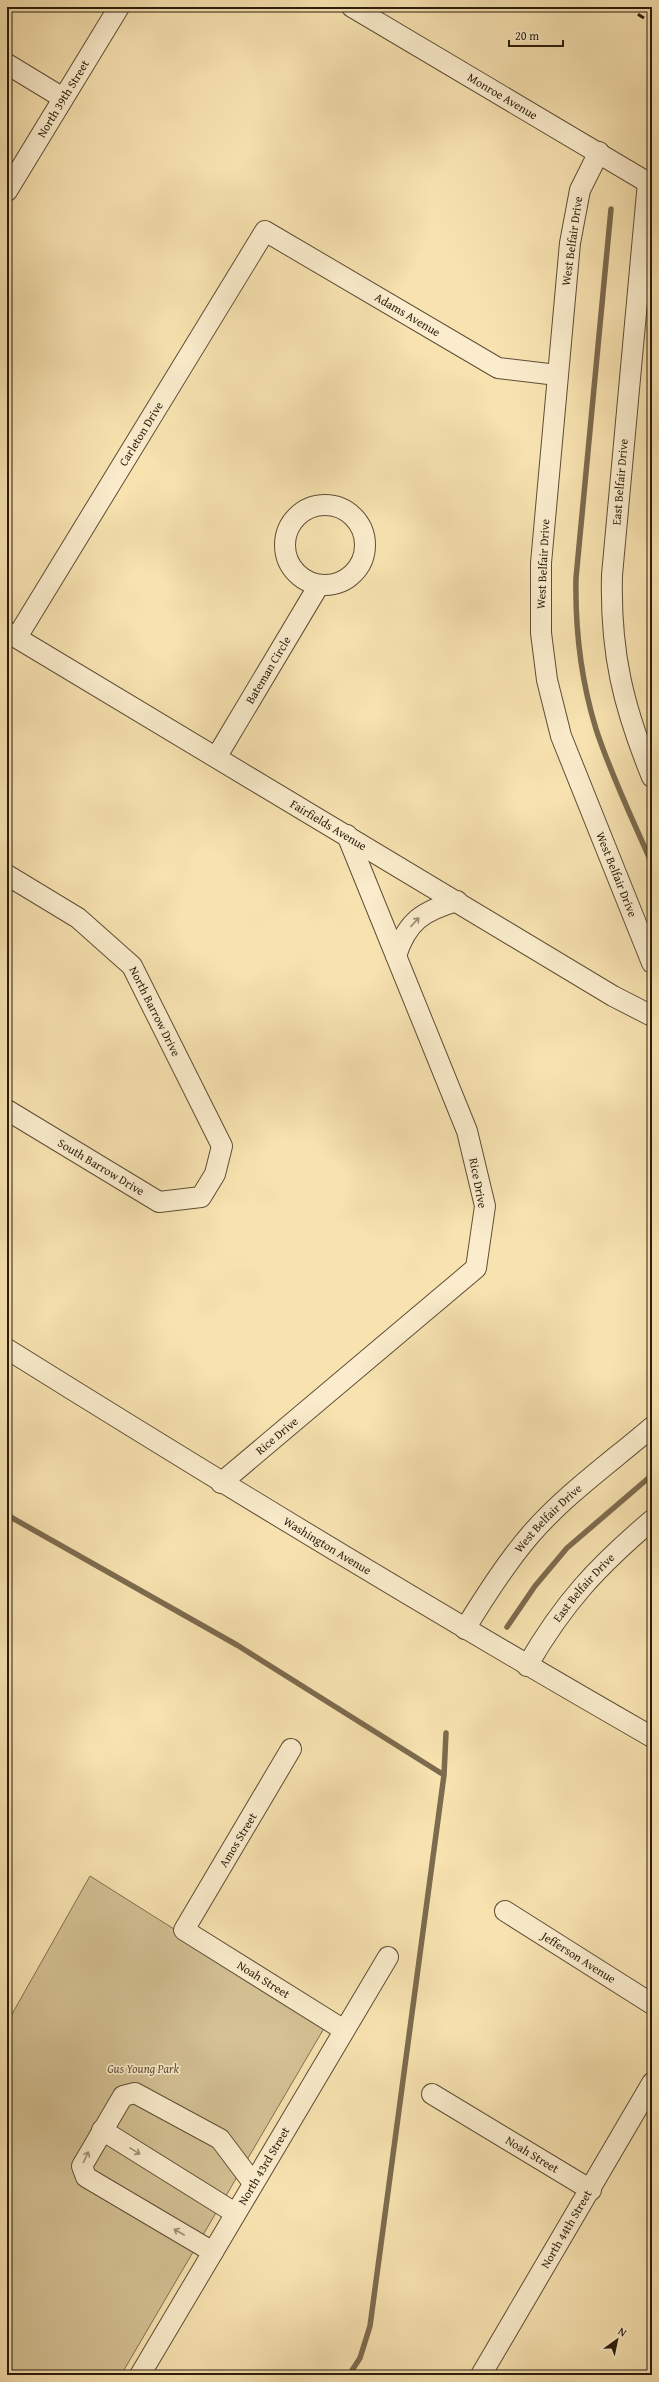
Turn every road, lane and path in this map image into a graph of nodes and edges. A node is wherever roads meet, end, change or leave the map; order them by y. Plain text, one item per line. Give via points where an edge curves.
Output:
1 (119, 7) edge
2 (352, 7) edge
3 (7, 64) edge
4 (63, 98) junction
5 (598, 152) junction
6 (650, 184) edge
7 (7, 191) edge
8 (265, 231) joint
9 (558, 375) junction
10 (319, 584) dead end
11 (12, 634) edge
12 (217, 756) junction
13 (652, 777) edge
14 (348, 835) junction
15 (7, 875) edge
16 (457, 901) junction
17 (396, 956) junction
18 (652, 963) edge
19 (652, 1016) edge
20 (7, 1110) edge
21 (201, 1196) joint
22 (7, 1349) edge
23 (652, 1427) edge
24 (221, 1483) junction
25 (652, 1520) edge
26 (465, 1629) junction
27 (527, 1666) junction
28 (652, 1737) edge
29 (291, 1749) dead end
30 (505, 1911) dead end
31 (184, 1930) joint
32 (388, 1957) dead end
33 (652, 2004) edge
34 (344, 2030) junction
35 (652, 2083) edge
36 (432, 2094) dead end
37 (102, 2130) junction
38 (253, 2183) junction
39 (591, 2190) junction
40 (236, 2213) junction
41 (212, 2252) junction
42 (140, 2375) edge
43 (482, 2375) edge

1 - 4 street, North 39th Street
2 - 5 street, Monroe Avenue
3 - 4 street
4 - 7 street, North 39th Street
5 - 6 street, Monroe Avenue
5 - 9 street, West Belfair Drive via 584,178 576,202
6 - 13 street, East Belfair Drive via 611,605 622,695
8 - 9 street, Adams Avenue via 498,368
8 - 11 street, Carleton Drive
9 - 18 street, West Belfair Drive via 540,577 541,633 547,680 570,762
10 - 12 street, Bateman Circle
11 - 12 street, Fairfields Avenue
12 - 14 street, Fairfields Avenue
14 - 16 street, Fairfields Avenue
14 - 17 street, Rice Drive
15 - 21 street, North Barrow Drive via 78,918 132,966 222,1146 216,1174
17 -> 16 street via 406,932 422,915 433,908
16 - 19 street, Fairfields Avenue via 613,996
17 - 24 street, Rice Drive via 467,1131 485,1206 476,1268
20 - 21 street, South Barrow Drive via 159,1202
22 - 24 street, Washington Avenue
23 - 26 street, West Belfair Drive via 554,1510 531,1534 507,1564
24 - 26 street, Washington Avenue
25 - 27 street, East Belfair Drive via 600,1566 580,1588 561,1611
26 - 27 street, Washington Avenue
27 - 28 street, Washington Avenue
29 - 31 street, Amos Street
30 - 33 street, Jefferson Avenue
31 - 34 street, Noah Street
32 - 34 street, North 43rd Street
34 - 38 street, North 43rd Street
35 - 39 street, North 44th Street
36 - 39 street, Noah Street
37 - 38 street via 123,2096 135,2093 220,2139
37 -> 40 street
41 -> 37 street via 86,2177 82,2166
38 - 40 street, North 43rd Street
39 - 43 street, North 44th Street
40 - 41 street, North 43rd Street
41 - 42 street, North 43rd Street

